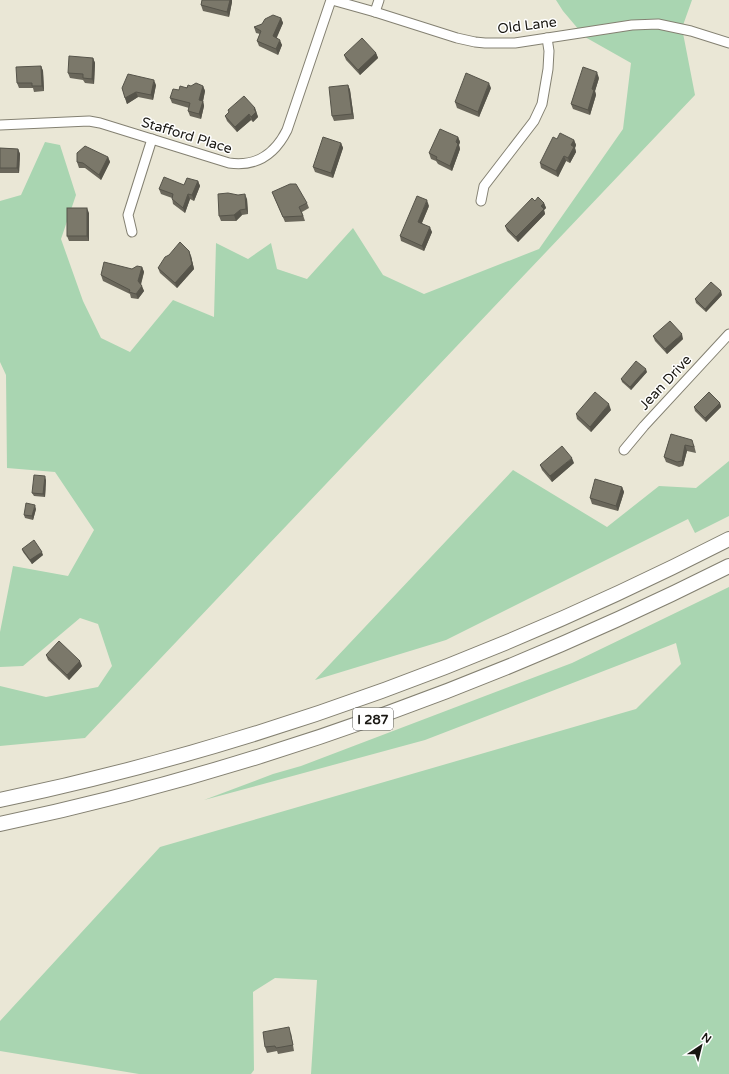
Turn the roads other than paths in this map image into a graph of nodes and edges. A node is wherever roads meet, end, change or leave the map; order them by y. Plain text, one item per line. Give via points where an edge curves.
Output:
1 (331, 0) edge
2 (380, 0) edge
3 (375, 12) junction
4 (547, 38) junction
5 (729, 43) edge
6 (0, 125) edge
7 (152, 139) junction
8 (481, 201) dead end
9 (132, 232) dead end
10 (729, 334) edge
11 (624, 450) dead end
12 (729, 539) edge
13 (729, 566) edge
14 (0, 800) edge
15 (0, 824) edge

1 - 3 street, Old Lane
1 - 7 street, Stafford Place via 287,130 278,146 269,154 253,162 235,164
2 - 3 street
3 - 4 street, Old Lane via 457,38 485,44
4 - 5 street, Old Lane via 632,25 658,24
4 - 8 street via 548,69 542,104 534,122 484,186
6 - 7 street, Stafford Place via 89,121
7 - 9 street via 128,215
10 - 11 street, Jean Drive
12 - 14 highway, I 287 via 543,627 361,698 160,761
13 - 15 highway, I 287 via 553,649 369,720 271,753 166,784

